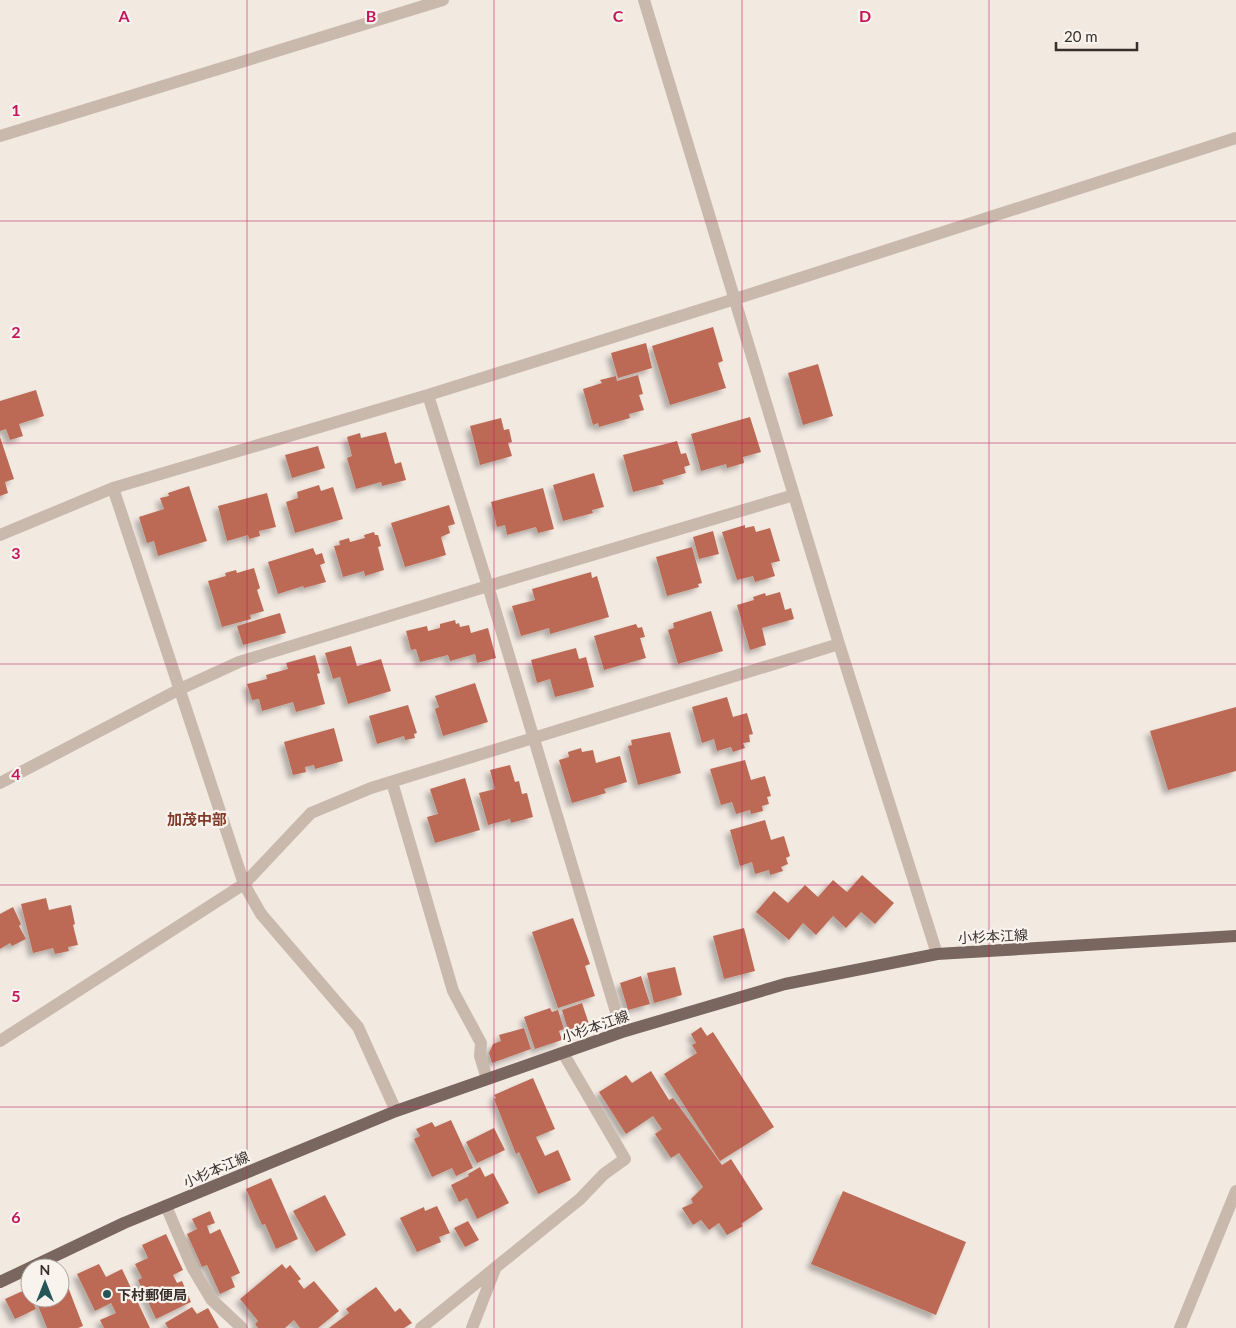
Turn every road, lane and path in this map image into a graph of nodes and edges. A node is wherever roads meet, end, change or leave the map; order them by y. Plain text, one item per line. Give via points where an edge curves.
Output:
1 (443, 0) edge
2 (644, 0) edge
3 (0, 136) edge
4 (1236, 138) edge
5 (735, 299) junction
6 (428, 394) junction
7 (113, 488) junction
8 (794, 495) junction
9 (0, 535) edge
10 (488, 586) junction
11 (839, 644) junction
12 (180, 689) junction
13 (534, 738) junction
14 (392, 782) junction
15 (0, 783) edge
16 (244, 884) junction
17 (1236, 936) edge
18 (937, 954) junction
19 (622, 1032) junction
20 (0, 1041) edge
21 (563, 1054) junction
22 (487, 1078) junction
23 (396, 1111) junction
24 (1236, 1191) edge
25 (166, 1206) junction
26 (496, 1267) junction
27 (0, 1282) edge
28 (242, 1328) edge
29 (421, 1328) edge
30 (472, 1328) edge
31 (1180, 1328) edge

1 - 3 street
2 - 5 street
4 - 5 street
5 - 6 street
5 - 8 street
6 - 7 street
6 - 10 street
7 - 9 street
7 - 12 street
8 - 10 street
8 - 11 street
10 - 12 street via 239,662
10 - 13 street
11 - 13 street
11 - 18 street
12 - 15 street
12 - 16 street
13 - 14 street
13 - 19 street
14 - 16 street via 311,813
14 - 22 street via 453,991 481,1043 480,1056
16 - 20 street
16 - 23 street via 261,914 358,1027
17 - 18 main road, 小杉本江線
18 - 19 main road, 小杉本江線 via 785,984
19 - 21 main road, 小杉本江線
21 - 22 main road, 小杉本江線
21 - 26 street via 625,1159
22 - 23 main road, 小杉本江線
23 - 25 main road, 小杉本江線
24 - 31 street
25 - 27 main road, 小杉本江線
25 - 28 street via 192,1267 211,1298
26 - 29 street
26 - 30 street

